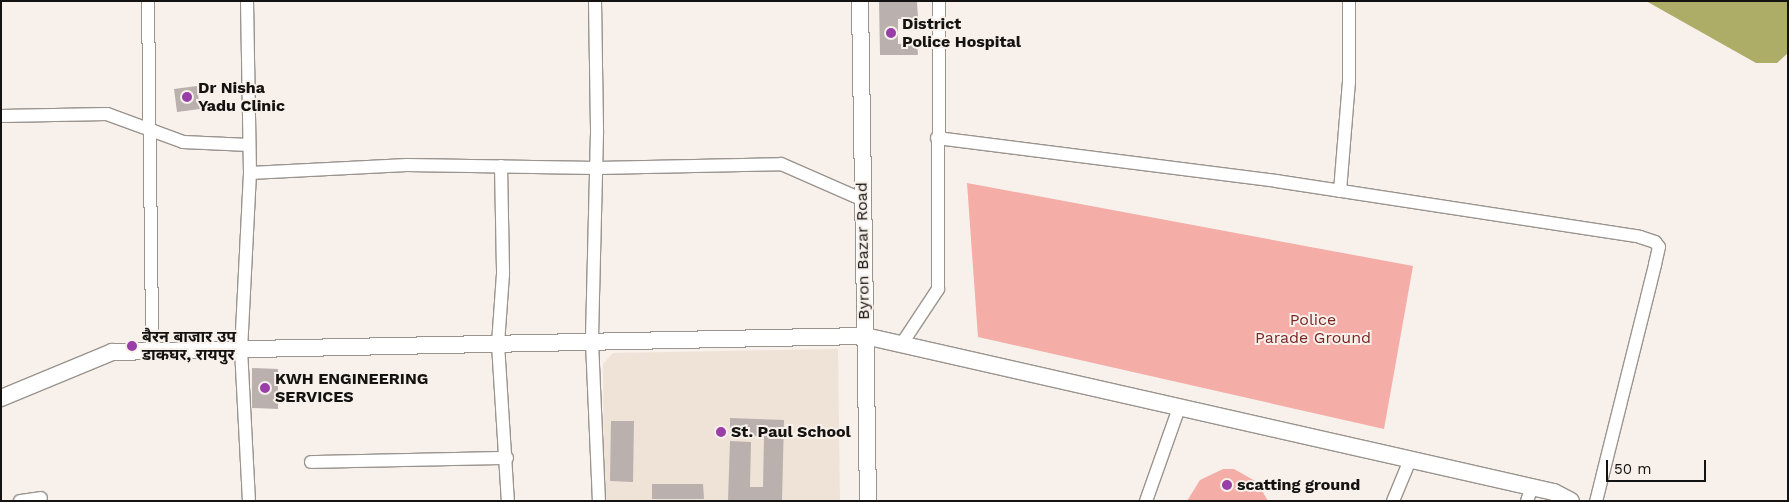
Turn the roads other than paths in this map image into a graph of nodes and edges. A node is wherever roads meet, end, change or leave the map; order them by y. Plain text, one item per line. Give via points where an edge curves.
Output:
1 (148, 1) edge
2 (247, 1) edge
3 (595, 1) edge
4 (860, 1) edge
5 (938, 1) edge
6 (1349, 1) edge
7 (1, 116) edge
8 (151, 128) junction
9 (936, 138) junction
10 (249, 145) junction
11 (501, 166) junction
12 (596, 168) junction
13 (250, 173) junction
14 (1340, 191) junction
15 (863, 200) junction
16 (864, 336) junction
17 (592, 342) junction
18 (498, 344) junction
19 (901, 345) junction
20 (241, 349) junction
21 (152, 351) junction
22 (1, 398) edge
23 (1179, 408) junction
24 (507, 458) junction
25 (1410, 460) junction
26 (311, 462) dead end
27 (1529, 494) edge
28 (41, 498) dead end
29 (20, 501) edge
30 (249, 501) edge
31 (508, 501) edge
32 (599, 501) edge
33 (868, 501) edge
34 (1146, 501) edge
35 (1393, 501) edge
36 (1571, 501) edge
37 (1596, 501) edge

1 - 8 street
2 - 10 street
3 - 12 street
4 - 15 street, Byron Bazar Road
5 - 9 street
6 - 14 street via 1349,82
7 - 8 street via 107,114
8 - 10 street via 183,142
8 - 21 street
9 - 14 street
9 - 19 street via 938,289
10 - 13 street
11 - 12 street
11 - 13 street via 408,165
11 - 18 street via 503,274
12 - 15 street via 781,164
12 - 17 street
13 - 20 street
14 - 37 street via 1640,237 1655,242 1659,247 1655,265
15 - 16 street, Byron Bazar Road
16 - 17 street
16 - 19 street
16 - 33 street, Byron Bazar Road
17 - 18 street
17 - 32 street
18 - 20 street
18 - 24 street
19 - 23 street
20 - 21 street
20 - 30 street
21 - 22 street via 112,352
23 - 25 street
23 - 34 street
24 - 26 street
24 - 31 street
25 - 27 street
25 - 35 street
27 - 36 street
28 - 29 street

